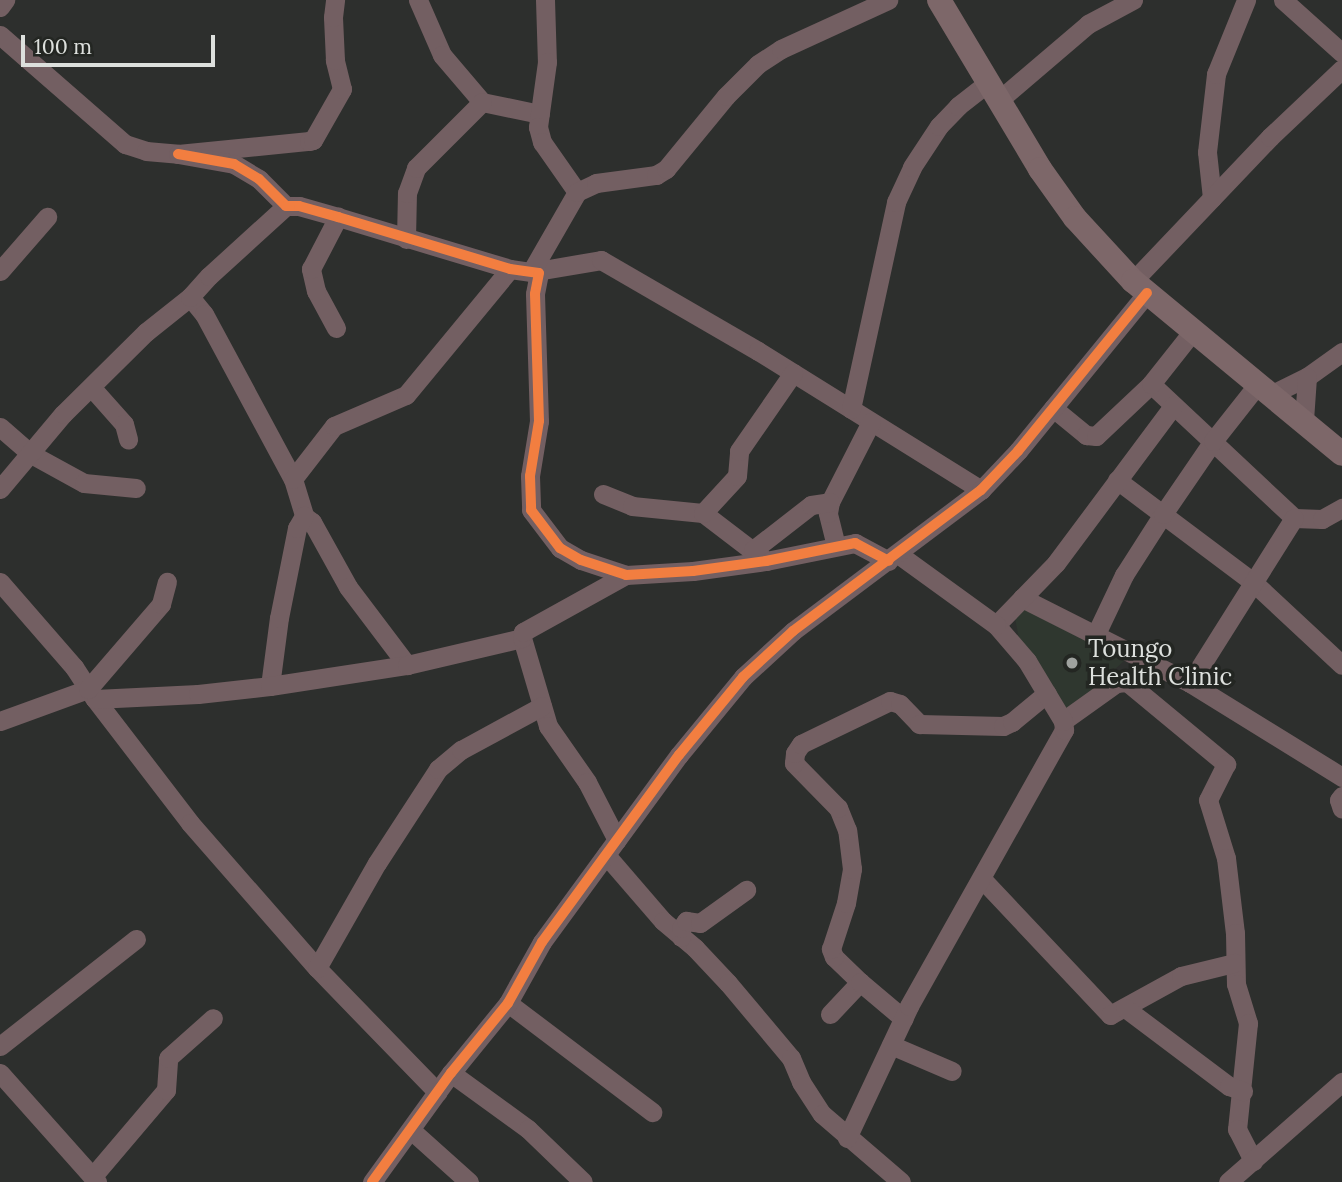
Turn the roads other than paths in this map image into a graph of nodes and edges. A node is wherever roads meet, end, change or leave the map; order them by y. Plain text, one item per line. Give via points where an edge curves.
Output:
1 (5, 0) edge
2 (335, 0) edge
3 (418, 0) edge
4 (545, 0) edge
5 (888, 0) edge
6 (939, 0) edge
7 (1133, 0) edge
8 (1246, 0) edge
9 (1283, 0) edge
10 (0, 7) edge
11 (0, 34) edge
12 (1342, 53) edge
13 (1342, 69) edge
14 (993, 92) junction
15 (482, 102) junction
16 (540, 114) junction
17 (178, 154) junction
18 (577, 192) junction
19 (1212, 198) junction
20 (286, 206) junction
21 (47, 217) dead end
22 (338, 217) junction
23 (406, 239) junction
24 (510, 269) junction
25 (0, 271) edge
26 (531, 272) junction
27 (1140, 287) junction
28 (190, 297) junction
29 (336, 328) dead end
30 (1193, 331) junction
31 (1342, 352) edge
32 (793, 373) junction
33 (1307, 377) junction
34 (1152, 384) junction
35 (92, 388) junction
36 (1265, 389) junction
37 (1173, 406) junction
38 (1053, 408) junction
39 (851, 409) junction
40 (1304, 420) junction
41 (871, 422) junction
42 (0, 427) edge
43 (128, 439) dead end
44 (1213, 441) junction
45 (31, 454) junction
46 (1342, 454) edge
47 (293, 479) junction
48 (1117, 480) junction
49 (136, 488) dead end
50 (0, 489) edge
51 (981, 490) junction
52 (603, 494) dead end
53 (830, 502) junction
54 (1342, 508) edge
55 (703, 513) junction
56 (1163, 514) junction
57 (304, 516) junction
58 (1294, 518) junction
59 (835, 546) junction
60 (760, 555) junction
61 (893, 558) junction
62 (626, 575) junction
63 (0, 582) edge
64 (167, 582) dead end
65 (1254, 583) junction
66 (1023, 598) junction
67 (996, 625) junction
68 (1095, 636) junction
69 (522, 638) junction
70 (1342, 664) edge
71 (407, 665) junction
72 (1190, 683) junction
73 (270, 686) junction
74 (1046, 693) junction
75 (91, 694) junction
76 (542, 706) junction
77 (0, 721) edge
78 (1063, 721) junction
79 (1342, 777) edge
80 (1342, 796) edge
81 (1342, 809) edge
82 (612, 847) junction
83 (982, 879) junction
84 (746, 891) dead end
85 (681, 937) junction
86 (136, 939) dead end
87 (1234, 963) junction
88 (317, 968) junction
89 (860, 982) junction
90 (508, 1003) junction
91 (1125, 1008) junction
92 (830, 1014) dead end
93 (213, 1018) dead end
94 (904, 1019) junction
95 (891, 1045) junction
96 (0, 1046) edge
97 (952, 1071) dead end
98 (0, 1073) edge
99 (450, 1073) junction
100 (1342, 1082) edge
101 (1243, 1091) junction
102 (438, 1092) junction
103 (652, 1112) dead end
104 (411, 1130) junction
105 (847, 1138) junction
106 (1253, 1161) junction
107 (95, 1179) edge
108 (372, 1182) edge
109 (469, 1182) edge
110 (583, 1182) edge
111 (901, 1182) edge
112 (1228, 1182) edge

1 - 10 street
2 - 17 street via 335,60 342,89 313,140
3 - 15 street via 442,55
4 - 16 street via 547,62
5 - 18 street via 758,64 666,169 656,175 596,183
6 - 14 main road
7 - 14 street via 1088,24
8 - 19 street via 1216,74 1207,152
9 - 12 street
11 - 17 street via 125,144 146,152
13 - 19 street
14 - 27 main road via 1074,218
14 - 39 street via 958,106 939,127 895,202
15 - 16 street
15 - 23 street via 416,168 407,193
16 - 18 street via 542,142
17 - 20 street via 233,164 259,179
18 - 26 street
19 - 27 street
20 - 22 street
20 - 28 street
21 - 25 street
22 - 23 street
22 - 29 street via 311,269 316,291
23 - 24 street
24 - 26 street
24 - 47 street via 406,395 334,426
26 - 32 street via 601,260
26 - 62 street via 539,273 535,293 539,421 530,476 531,510 560,548
27 - 30 main road
27 - 38 street
28 - 35 street via 146,332
28 - 47 street via 204,313
30 - 34 street
30 - 36 main road
31 - 33 street
32 - 39 street
32 - 55 street via 738,452 737,476
33 - 36 street
33 - 40 street
34 - 37 street
34 - 38 street via 1093,438
35 - 43 street via 124,424
35 - 45 street via 63,414
36 - 40 main road
36 - 44 street
37 - 44 street
37 - 48 street
38 - 51 street
39 - 41 street
40 - 46 main road
41 - 51 street
41 - 53 street
42 - 45 street
44 - 56 street
44 - 58 street
45 - 49 street via 84,483
45 - 50 street
47 - 57 street
48 - 56 street
48 - 66 street via 1056,563
51 - 61 street
52 - 55 street via 632,506
53 - 59 street
53 - 60 street via 811,505
54 - 58 street via 1322,519
55 - 60 street
56 - 65 street
56 - 68 street via 1124,575
57 - 71 street via 359,604
57 - 73 street via 297,528 279,618
58 - 65 street
59 - 60 street
59 - 61 street via 855,543
60 - 62 street via 693,571
61 - 67 street
61 - 82 street via 793,631 743,677
62 - 69 street via 523,632
63 - 75 street via 74,667
64 - 75 street via 160,604
65 - 70 street
65 - 72 street
66 - 67 street
66 - 68 street
67 - 74 street via 1027,661
68 - 72 street
69 - 71 street
69 - 76 street
71 - 73 street
72 - 79 street
73 - 75 street via 198,694
74 - 78 street
74 - 89 street via 1003,726 919,724 900,704 890,701 801,744 795,753 794,763 838,808 847,830 852,869 831,949
75 - 77 street
75 - 88 street via 190,822
76 - 82 street via 548,726 587,782
76 - 88 street via 461,750 439,769 377,863
78 - 83 street via 1064,730
78 - 87 street via 1116,683 1127,682 1226,764 1208,800 1226,858
80 - 81 street
82 - 85 street
82 - 90 street via 542,942
83 - 91 street via 1105,1012 1115,1014
83 - 94 street
84 - 85 street via 700,923 686,921
85 - 105 street via 791,1058 822,1114
86 - 96 street
87 - 91 street via 1181,976
87 - 101 street via 1248,1023
88 - 102 street
89 - 92 street
89 - 94 street
90 - 99 street
90 - 103 street
91 - 101 street via 1229,1086
93 - 107 street via 168,1058 166,1090
94 - 95 street
95 - 97 street
95 - 105 street
98 - 107 street
99 - 102 street
99 - 110 street via 528,1129
100 - 106 street
101 - 106 street via 1237,1129
102 - 104 street
104 - 108 street
104 - 109 street
105 - 111 street
106 - 112 street

